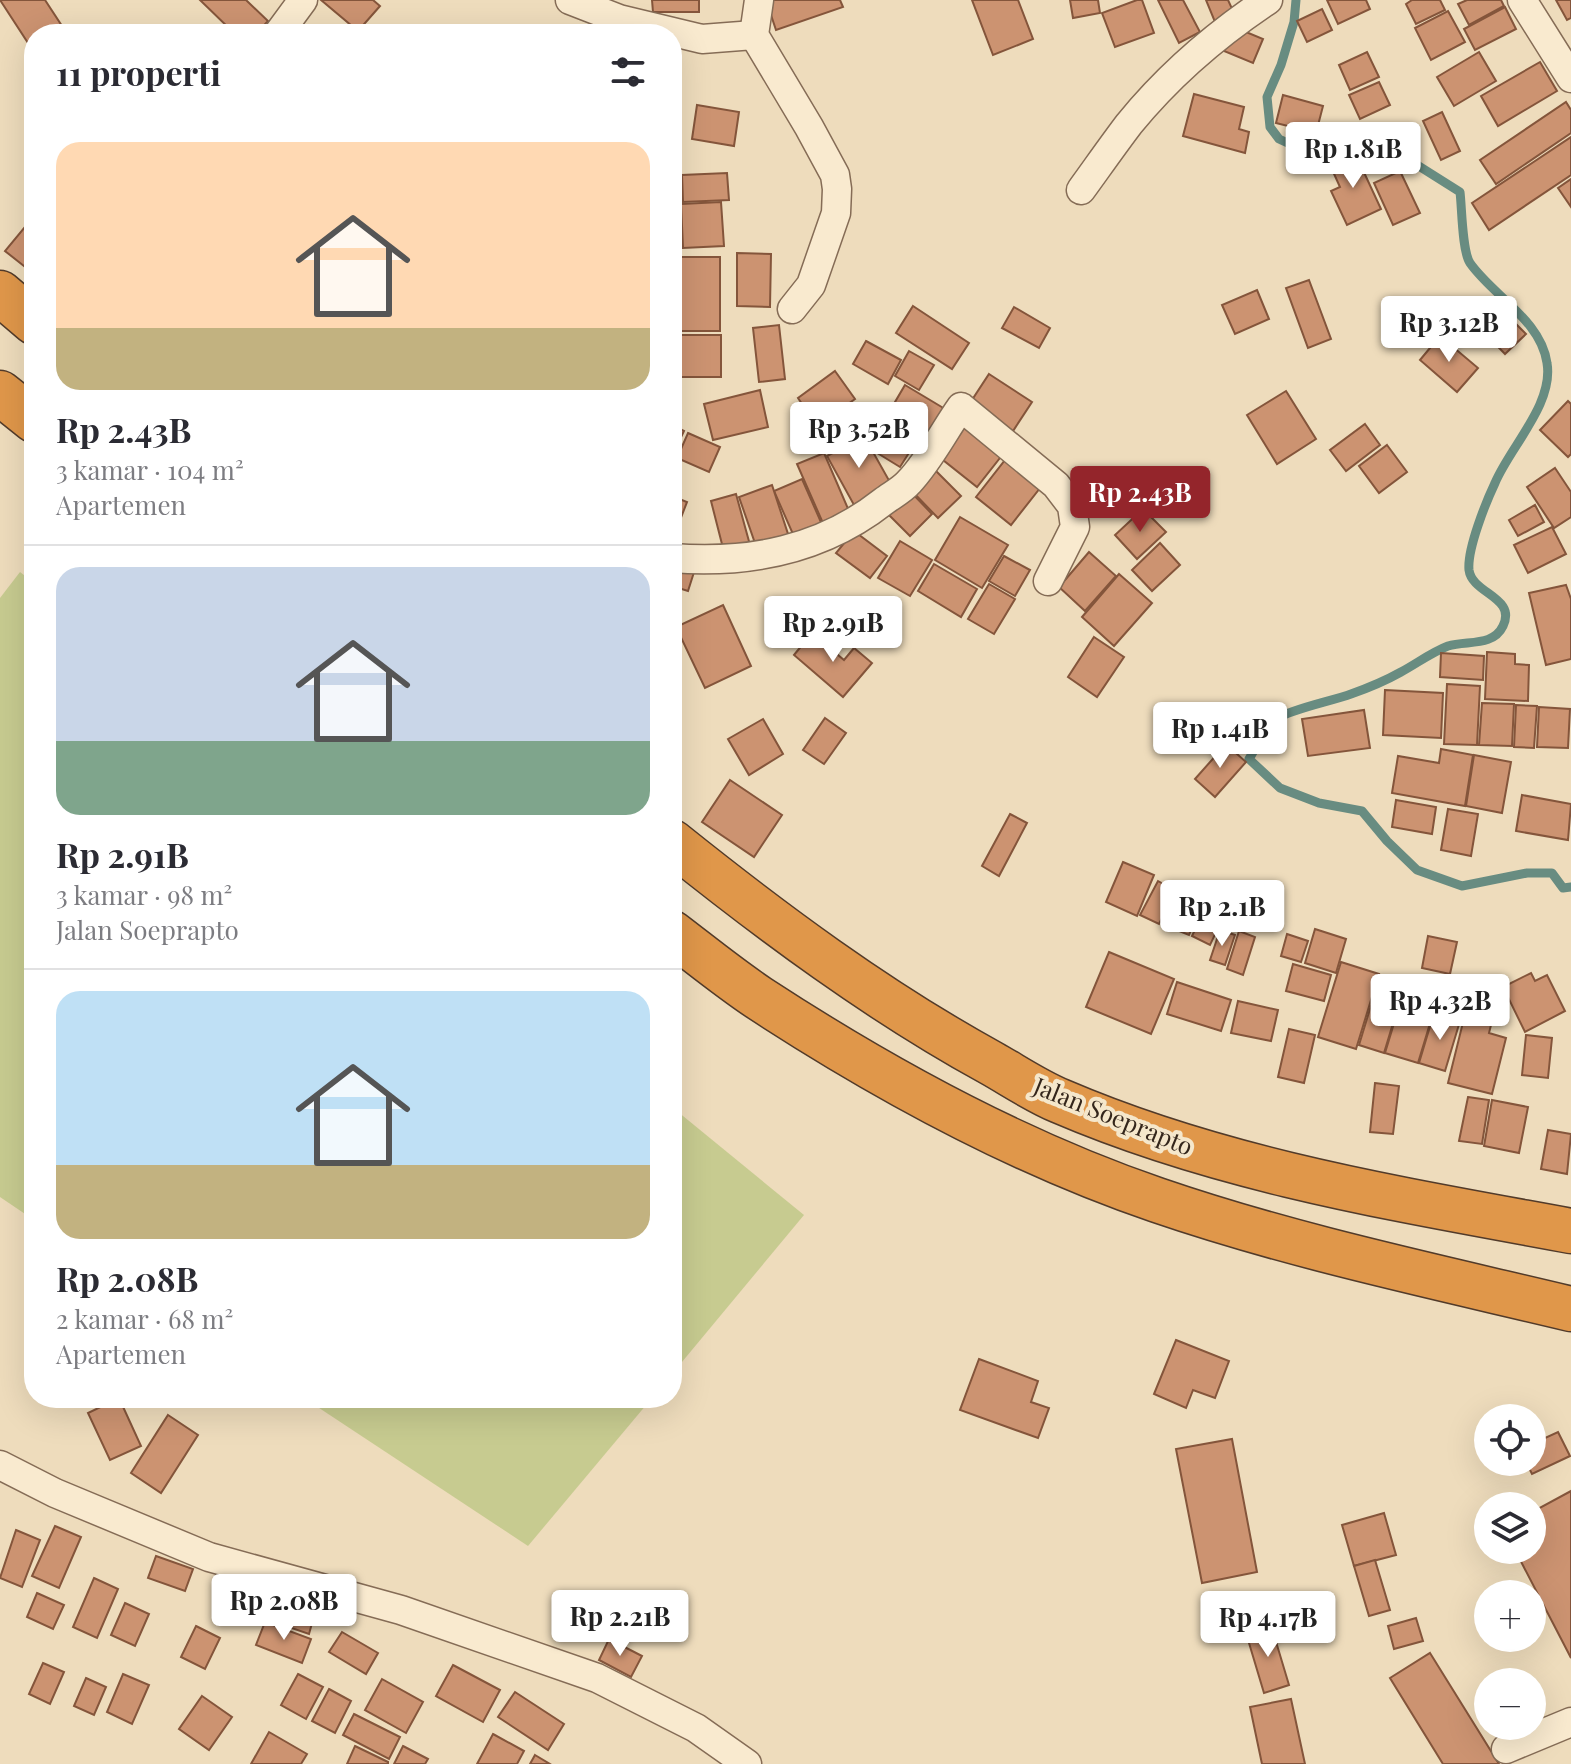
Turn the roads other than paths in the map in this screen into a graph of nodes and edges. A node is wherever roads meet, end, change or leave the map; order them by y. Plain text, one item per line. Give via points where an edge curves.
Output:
1 (303, 0) edge
2 (570, 0) edge
3 (759, 0) edge
4 (1268, 0) edge
5 (1522, 0) edge
6 (285, 24) edge
7 (640, 24) edge
8 (682, 34) edge
9 (754, 35) junction
10 (1571, 78) edge
11 (1081, 190) dead end
12 (792, 309) dead end
13 (0, 393) edge
14 (24, 412) edge
15 (682, 559) edge
16 (1048, 581) dead end
17 (682, 850) edge
18 (682, 941) edge
19 (1571, 1231) edge
20 (1571, 1309) edge
21 (0, 1465) edge
22 (1571, 1722) edge
23 (1506, 1749) dead end
24 (747, 1764) edge

1 - 6 street
2 - 7 street
3 - 9 street
4 - 11 street via 1175,77 1131,122
5 - 10 street
8 - 9 street via 702,39
9 - 12 street via 835,175 837,189 836,213 811,285
13 - 14 highway
15 - 16 street via 712,561 807,546 860,520 909,483 961,407 1056,485 1072,506 1075,527
17 - 19 highway, Jalan Soeprapto via 870,991 1058,1100 1240,1164 1342,1189
18 - 20 highway via 757,997 866,1065 1054,1160 1241,1228
21 - 24 street via 209,1557 401,1610 597,1678 696,1728
22 - 23 street

